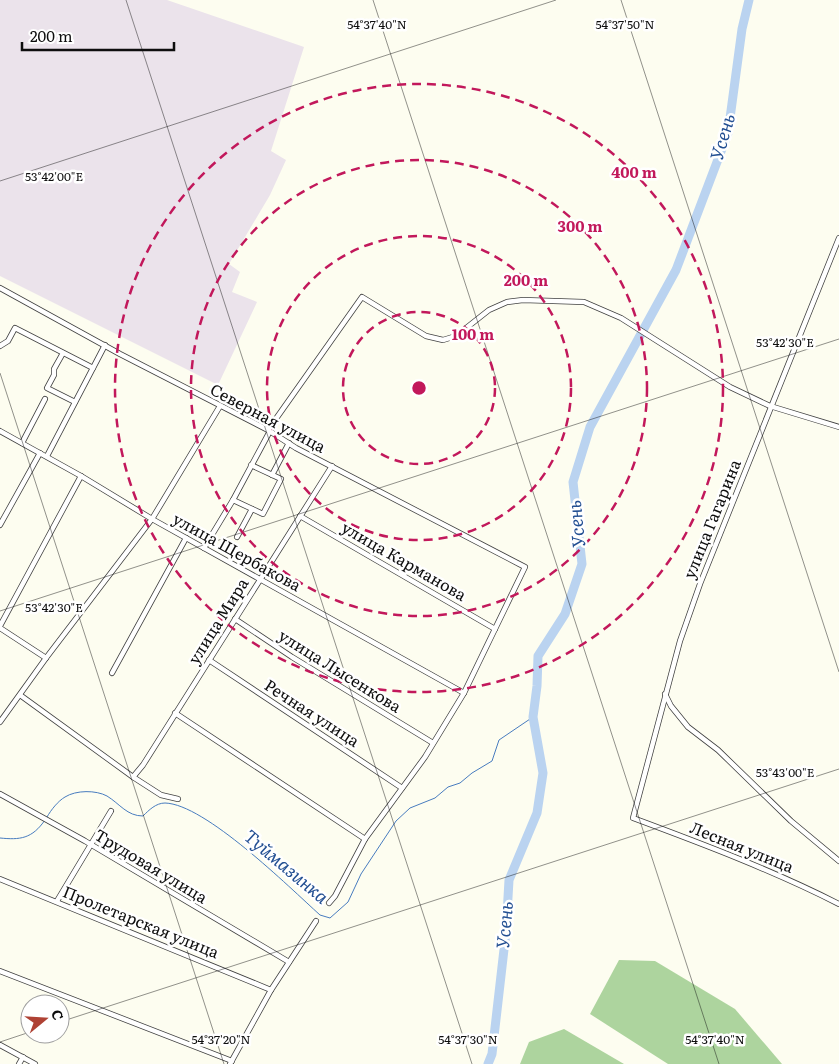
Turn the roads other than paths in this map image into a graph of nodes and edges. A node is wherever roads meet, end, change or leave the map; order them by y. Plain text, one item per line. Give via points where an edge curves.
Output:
1 (839, 238) edge
2 (0, 289) edge
3 (0, 346) edge
4 (105, 346) junction
5 (63, 353) junction
6 (93, 368) junction
7 (44, 399) dead end
8 (75, 402) junction
9 (220, 406) junction
10 (770, 406) junction
11 (839, 428) edge
12 (0, 431) edge
13 (269, 431) junction
14 (22, 443) junction
15 (289, 443) junction
16 (40, 453) junction
17 (47, 456) junction
18 (251, 465) junction
19 (332, 466) junction
20 (272, 474) junction
21 (81, 476) junction
22 (233, 500) junction
23 (252, 510) junction
24 (300, 516) junction
25 (152, 519) junction
26 (1, 522) edge
27 (237, 537) dead end
28 (186, 538) junction
29 (204, 548) junction
30 (259, 579) junction
31 (236, 619) junction
32 (0, 627) edge
33 (495, 629) junction
34 (46, 658) junction
35 (209, 660) junction
36 (112, 673) dead end
37 (464, 693) junction
38 (665, 694) junction
39 (20, 695) junction
40 (175, 713) junction
41 (0, 722) edge
42 (433, 743) junction
43 (133, 777) junction
44 (402, 788) junction
45 (0, 794) edge
46 (178, 799) dead end
47 (111, 811) dead end
48 (633, 818) joint
49 (366, 839) junction
50 (91, 845) junction
51 (839, 861) edge
52 (0, 879) edge
53 (57, 901) junction
54 (329, 904) dead end
55 (839, 904) edge
56 (316, 921) dead end
57 (289, 962) junction
58 (0, 972) edge
59 (271, 990) junction
60 (0, 1044) edge
61 (23, 1057) junction
62 (231, 1062) edge
63 (19, 1064) edge
64 (35, 1064) edge

1 - 10 street, улица Гагарина
2 - 4 street, Северная улица
3 - 5 street via 8,341 15,328
4 - 6 street
4 - 9 street, Северная улица
5 - 6 street
5 - 8 street via 47,388
6 - 8 street
7 - 14 street
8 - 17 street
9 - 13 street, Северная улица
9 - 25 street
10 - 11 street
10 - 13 street via 730,387 621,318 584,302 507,302 489,310 456,336 443,340 426,336 362,296
10 - 38 street, улица Гагарина via 700,584
12 - 14 street, улица Щербакова
13 - 15 street, Северная улица
13 - 18 street
14 - 16 street, улица Щербакова
15 - 19 street, Северная улица
15 - 20 street
16 - 17 street, улица Щербакова
16 - 26 street
17 - 21 street, улица Щербакова
18 - 20 street
18 - 22 street
19 - 24 street, улица Мира
19 - 33 street, Северная улица via 525,567
20 - 23 street via 281,479 263,514
21 - 25 street, улица Щербакова
21 - 32 street
22 - 23 street
22 - 29 street
23 - 27 street
24 - 30 street, улица Мира
24 - 33 street, улица Карманова
25 - 28 street, улица Щербакова
25 - 34 street
28 - 29 street, улица Щербакова
28 - 36 street
29 - 30 street, улица Щербакова
30 - 31 street, улица Мира
30 - 37 street, улица Щербакова
31 - 35 street, улица Мира
31 - 42 street, улица Лысенкова
32 - 34 street
33 - 37 street
34 - 39 street
35 - 40 street, улица Мира
35 - 44 street, Речная улица
37 - 42 street
38 - 48 street, улица Гагарина
38 - 51 street via 688,727 718,750 791,821
39 - 41 street
39 - 43 street
40 - 43 street, улица Мира
40 - 49 street
42 - 44 street
43 - 46 street via 161,795
44 - 49 street
45 - 50 street, Трудовая улица
47 - 50 street
48 - 55 street, Лесная улица via 734,856
49 - 54 street
50 - 53 street
50 - 57 street, Трудовая улица
52 - 53 street, Пролетарская улица
53 - 59 street, Пролетарская улица
56 - 57 street
57 - 59 street
58 - 62 street
59 - 62 street
60 - 61 street
61 - 63 street
61 - 64 street

